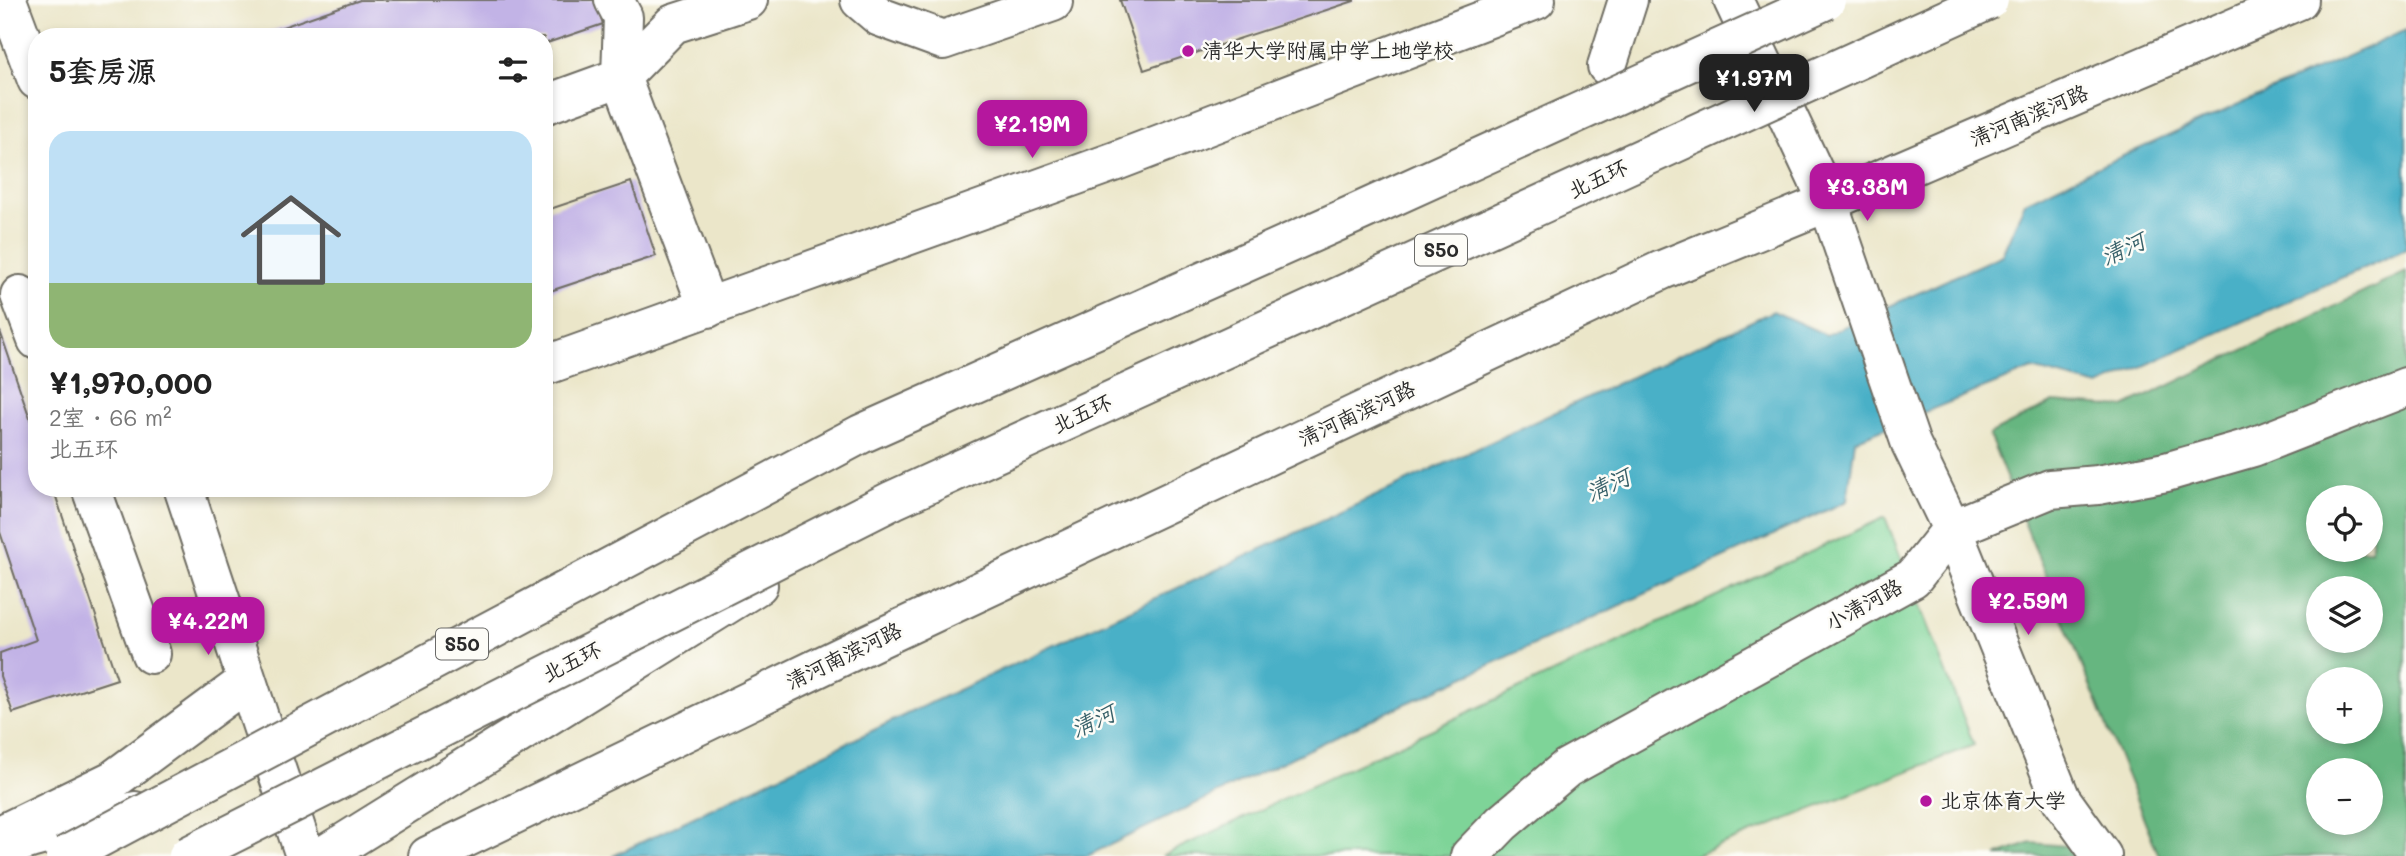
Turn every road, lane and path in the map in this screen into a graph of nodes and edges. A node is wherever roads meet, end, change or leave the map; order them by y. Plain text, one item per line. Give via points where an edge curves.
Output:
1 (614, 0) edge
2 (748, 0) edge
3 (860, 0) edge
4 (1536, 0) edge
5 (1628, 0) edge
6 (1733, 0) edge
7 (1826, 0) edge
8 (1989, 0) edge
9 (2299, 0) edge
10 (1054, 2) dead end
11 (13, 5) edge
12 (28, 52) edge
13 (1608, 66) dead end
14 (621, 77) junction
15 (553, 102) edge
16 (1828, 202) junction
17 (19, 295) edge
18 (708, 308) junction
19 (28, 318) edge
20 (553, 363) edge
21 (2406, 387) edge
22 (94, 497) edge
23 (186, 497) edge
24 (893, 500) junction
25 (1952, 529) junction
26 (151, 654) dead end
27 (247, 681) junction
28 (164, 803) junction
29 (0, 835) edge
30 (0, 849) edge
31 (65, 856) edge
32 (188, 856) edge
33 (305, 856) edge
34 (323, 856) edge
35 (428, 856) edge
36 (1469, 856) edge
37 (2102, 856) edge

1 - 14 main road via 623,17
2 - 14 main road via 673,24
3 - 10 main road via 880,17 943,40
4 - 18 main road via 1116,161
5 - 13 main road
6 - 16 main road
7 - 28 main road, S50, bridge via 861,434
8 - 24 main road, 北五环 / S50, bridge
9 - 16 main road, 清河南滨河路
11 - 12 main road
14 - 15 main road
14 - 18 main road
16 - 25 main road via 1911,444
16 - 35 main road, 清河南滨河路 via 1650,276
17 - 19 main road
18 - 20 main road
21 - 25 main road, 小清河路 via 2253,447 2166,472 2050,489
22 - 26 main road
23 - 27 main road
24 - 32 main road, 北五环 / S50, bridge
24 - 34 main road, bridge
25 - 36 main road, 小清河路 via 1913,578 1567,768
25 - 37 main road via 2061,799
27 - 29 main road via 113,780
27 - 33 main road
28 - 30 main road, bridge
28 - 31 main road, S50, bridge

